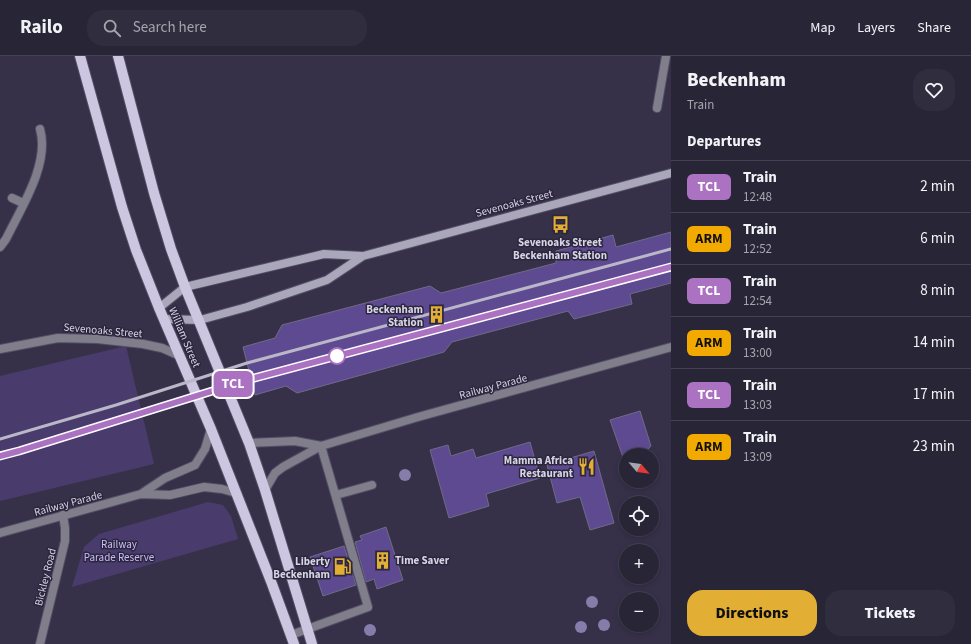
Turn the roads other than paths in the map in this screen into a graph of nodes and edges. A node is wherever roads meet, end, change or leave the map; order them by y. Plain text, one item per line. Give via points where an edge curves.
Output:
1 (80, 56) edge
2 (118, 56) edge
3 (666, 56) edge
4 (657, 108) dead end
5 (40, 129) dead end
6 (671, 173) edge
7 (12, 198) dead end
8 (23, 203) junction
9 (0, 247) edge
10 (362, 256) junction
11 (185, 287) junction
12 (159, 308) junction
13 (164, 319) junction
14 (200, 320) junction
15 (671, 347) edge
16 (0, 349) edge
17 (180, 356) junction
18 (211, 429) junction
19 (249, 443) junction
20 (321, 446) junction
21 (372, 486) dead end
22 (265, 490) junction
23 (236, 493) junction
24 (141, 494) junction
25 (336, 495) junction
26 (63, 515) junction
27 (0, 533) edge
28 (308, 629) junction
29 (292, 640) edge
30 (40, 644) edge
31 (312, 644) edge

1 - 12 main road, William Street via 122,207
2 - 11 main road, William Street via 154,193
3 - 4 street
5 - 8 street via 43,138 41,157 37,174
6 - 10 main road, Sevenoaks Street
7 - 8 street
8 - 9 street
10 - 11 main road, Sevenoaks Street via 324,254
10 - 14 main road, Sevenoaks Street via 327,280
11 - 12 main road, Sevenoaks Street
11 - 14 main road, William Street
12 - 13 main road, William Street
13 - 14 main road, Sevenoaks Street
13 - 17 main road, William Street
14 - 19 main road, William Street
15 - 20 street, Railway Parade
16 - 17 street, Sevenoaks Street via 58,338 97,339 143,344 162,348
17 - 18 main road, William Street
18 - 23 main road, William Street
18 - 24 street, Railway Parade via 205,449 195,465 165,478
19 - 20 street, Railway Parade via 295,441
19 - 22 main road, William Street
20 - 22 street, Railway Parade via 283,466 275,473
20 - 25 street
21 - 25 street
22 - 28 main road, William Street
23 - 24 street, Railway Parade via 204,487 170,495
23 - 29 main road, William Street
24 - 26 street, Railway Parade
25 - 28 street via 368,608
26 - 27 street, Railway Parade
26 - 30 street, Bickley Road via 65,541
28 - 29 street
28 - 31 main road, William Street

